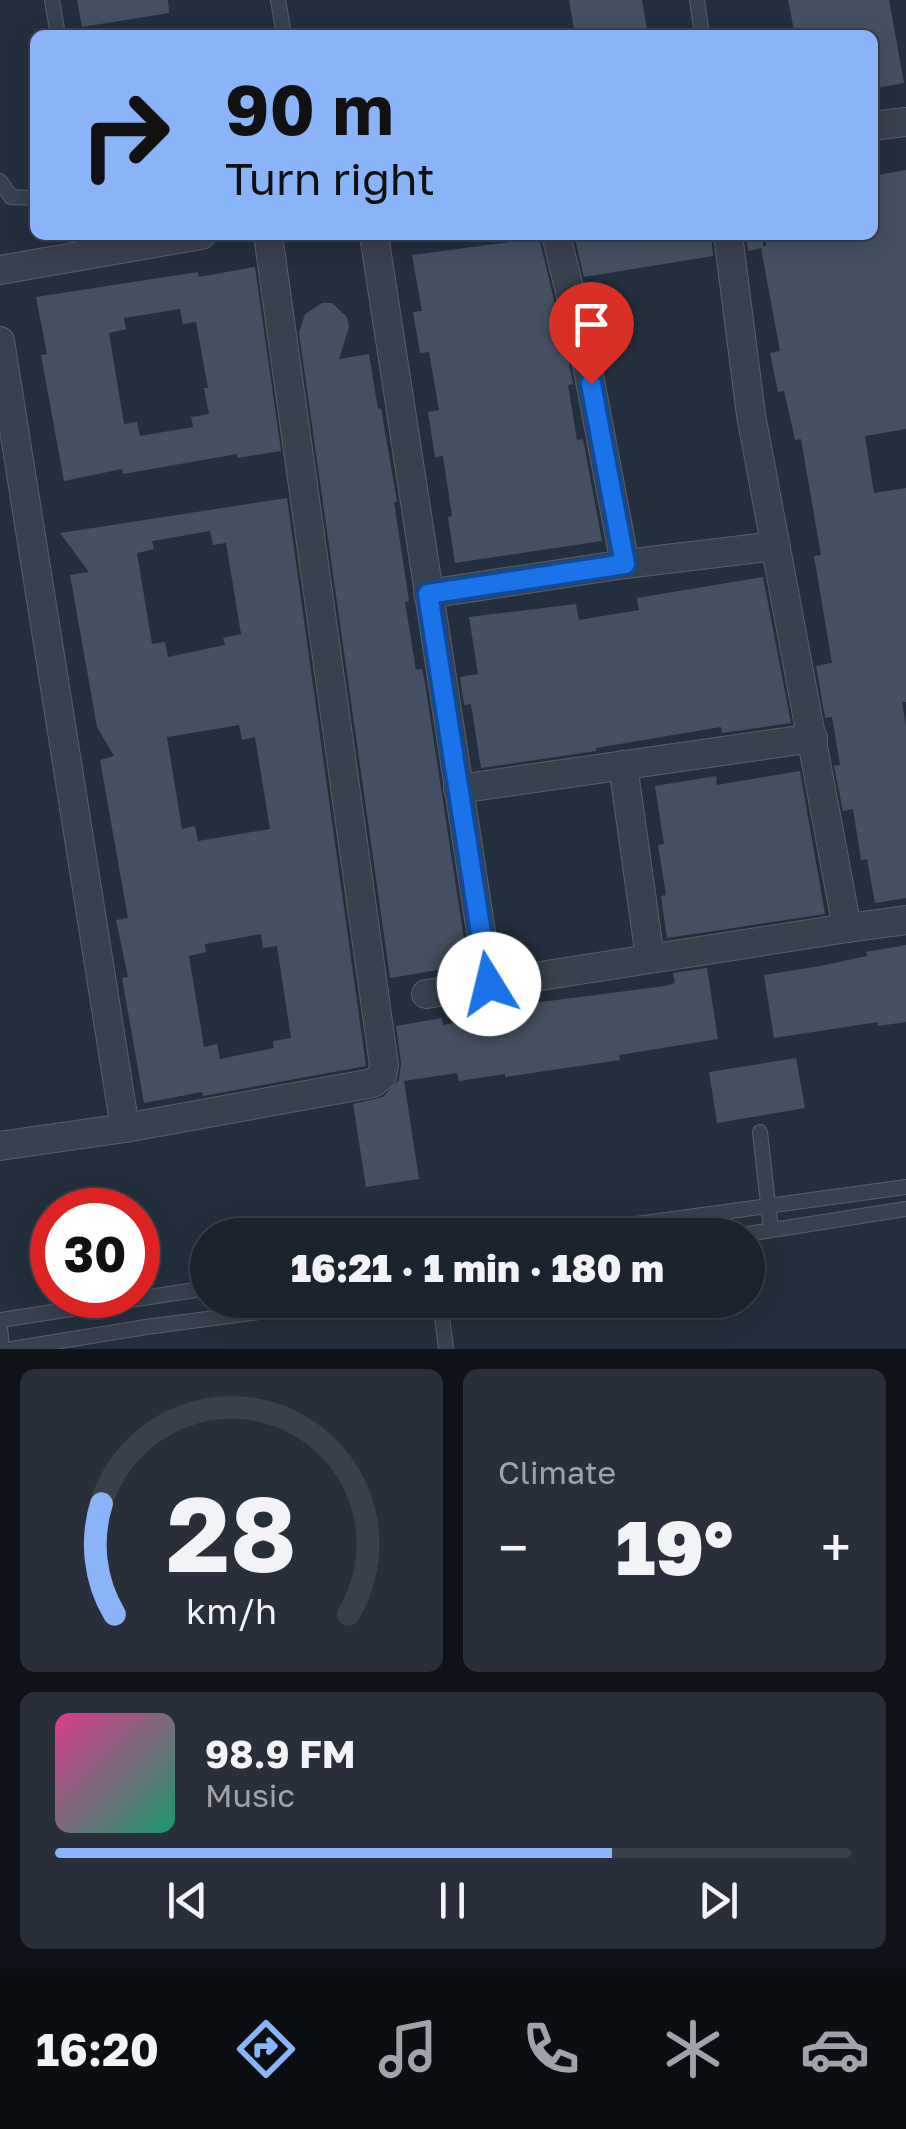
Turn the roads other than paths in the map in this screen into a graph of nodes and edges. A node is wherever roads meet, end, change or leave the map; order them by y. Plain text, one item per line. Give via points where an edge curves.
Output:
1 (52, 0) edge
2 (278, 0) edge
3 (697, 0) edge
4 (57, 30) edge
5 (283, 30) edge
6 (701, 30) edge
7 (906, 122) edge
8 (878, 125) edge
9 (0, 181) edge
10 (30, 198) edge
11 (173, 240) edge
12 (269, 240) edge
13 (375, 240) edge
14 (557, 240) edge
15 (729, 240) edge
16 (0, 270) edge
17 (0, 342) edge
18 (776, 546) junction
19 (625, 564) junction
20 (428, 594) junction
21 (813, 738) junction
22 (623, 765) junction
23 (458, 789) junction
24 (906, 920) edge
25 (847, 928) junction
26 (650, 958) junction
27 (489, 984) junction
28 (426, 994) dead end
29 (124, 1128) junction
30 (760, 1132) dead end
31 (0, 1146) edge
32 (906, 1187) edge
33 (768, 1205) junction
34 (906, 1208) edge
35 (676, 1218) edge
36 (771, 1230) junction
37 (765, 1231) edge
38 (190, 1291) edge
39 (214, 1318) edge
40 (442, 1318) edge
41 (0, 1323) edge
42 (2, 1349) edge
43 (12, 1349) edge
44 (446, 1349) edge

1 - 4 lane
2 - 5 lane
3 - 6 lane
7 - 8 street
9 - 10 lane via 12,197
11 - 16 street
12 - 29 street via 384,1066 373,1083
13 - 20 street
14 - 19 street
15 - 18 street
17 - 29 street
18 - 19 street
18 - 21 street
19 - 20 street
20 - 23 street
21 - 22 street
21 - 25 street
22 - 23 street
22 - 26 street
23 - 27 street
24 - 25 street
25 - 26 street
26 - 27 street
27 - 28 street
29 - 31 street
30 - 33 lane
32 - 33 lane
33 - 35 lane
33 - 36 lane
34 - 36 lane
36 - 37 lane
38 - 41 lane
39 - 43 lane
40 - 44 lane
41 - 42 lane

